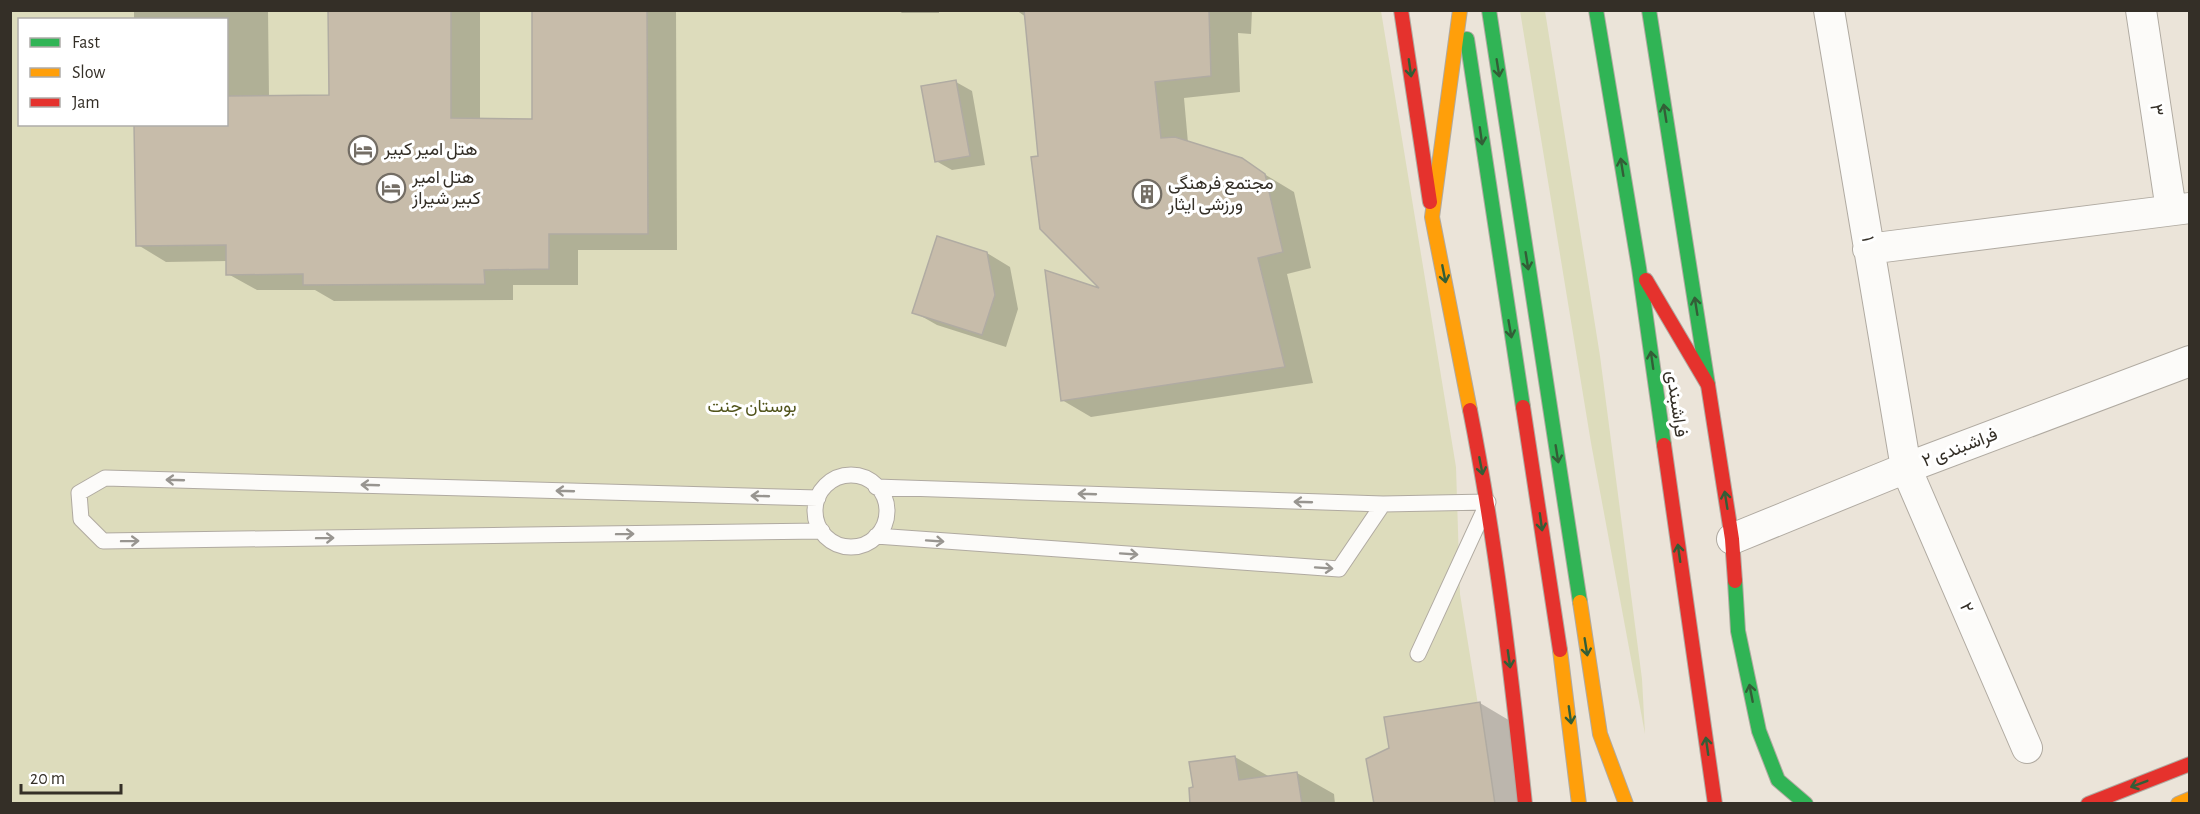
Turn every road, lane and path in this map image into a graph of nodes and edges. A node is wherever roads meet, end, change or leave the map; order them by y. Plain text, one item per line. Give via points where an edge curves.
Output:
1 (1401, 10) edge
2 (1462, 10) edge
3 (1489, 10) edge
4 (1596, 10) edge
5 (1649, 10) edge
6 (1829, 10) edge
7 (2141, 10) edge
8 (2180, 209) edge
9 (1432, 217) junction
10 (1868, 249) junction
11 (1639, 268) junction
12 (2190, 361) edge
13 (1708, 385) junction
14 (1906, 468) junction
15 (876, 487) junction
16 (818, 498) junction
17 (1488, 502) junction
18 (1383, 504) junction
19 (822, 531) junction
20 (876, 536) junction
21 (1732, 540) junction
22 (1418, 654) dead end
23 (2026, 748) dead end
24 (2190, 764) edge
25 (2190, 799) edge
26 (1525, 804) edge
27 (1579, 804) edge
28 (1626, 804) edge
29 (1715, 804) edge
30 (1806, 804) edge
31 (2088, 804) edge
32 (2178, 804) edge

1 -> 9 main road
2 - 9 main road
2 -> 27 main road via 1570,721
3 -> 28 main road via 1600,734
11 -> 4 main road, فراشبندی
13 -> 5 main road, فراشبندی
6 - 10 street, ۱
7 - 8 street, ۳
8 - 10 street
9 -> 17 main road
10 - 14 street, ۱
11 - 13 main road
29 -> 11 main road, فراشبندی
12 - 14 street, ۲ فراشبندی
21 -> 13 main road, فراشبندی
14 - 21 street, ۲ فراشبندی
14 - 23 street, ۲
15 - 16 lane via 868,479 839,477 828,483
18 -> 15 lane
15 - 20 lane via 886,503 886,515
16 - 19 lane via 815,515
16 -> 19 lane via 105,478 79,493 81,519 103,541
17 - 18 lane
17 - 22 lane
17 -> 26 main road
20 -> 18 lane via 1339,569
19 - 20 lane via 845,547 856,547
30 -> 21 main road, فراشبندی via 1778,780 1759,731 1738,631
24 -> 31 main road
25 - 32 main road

